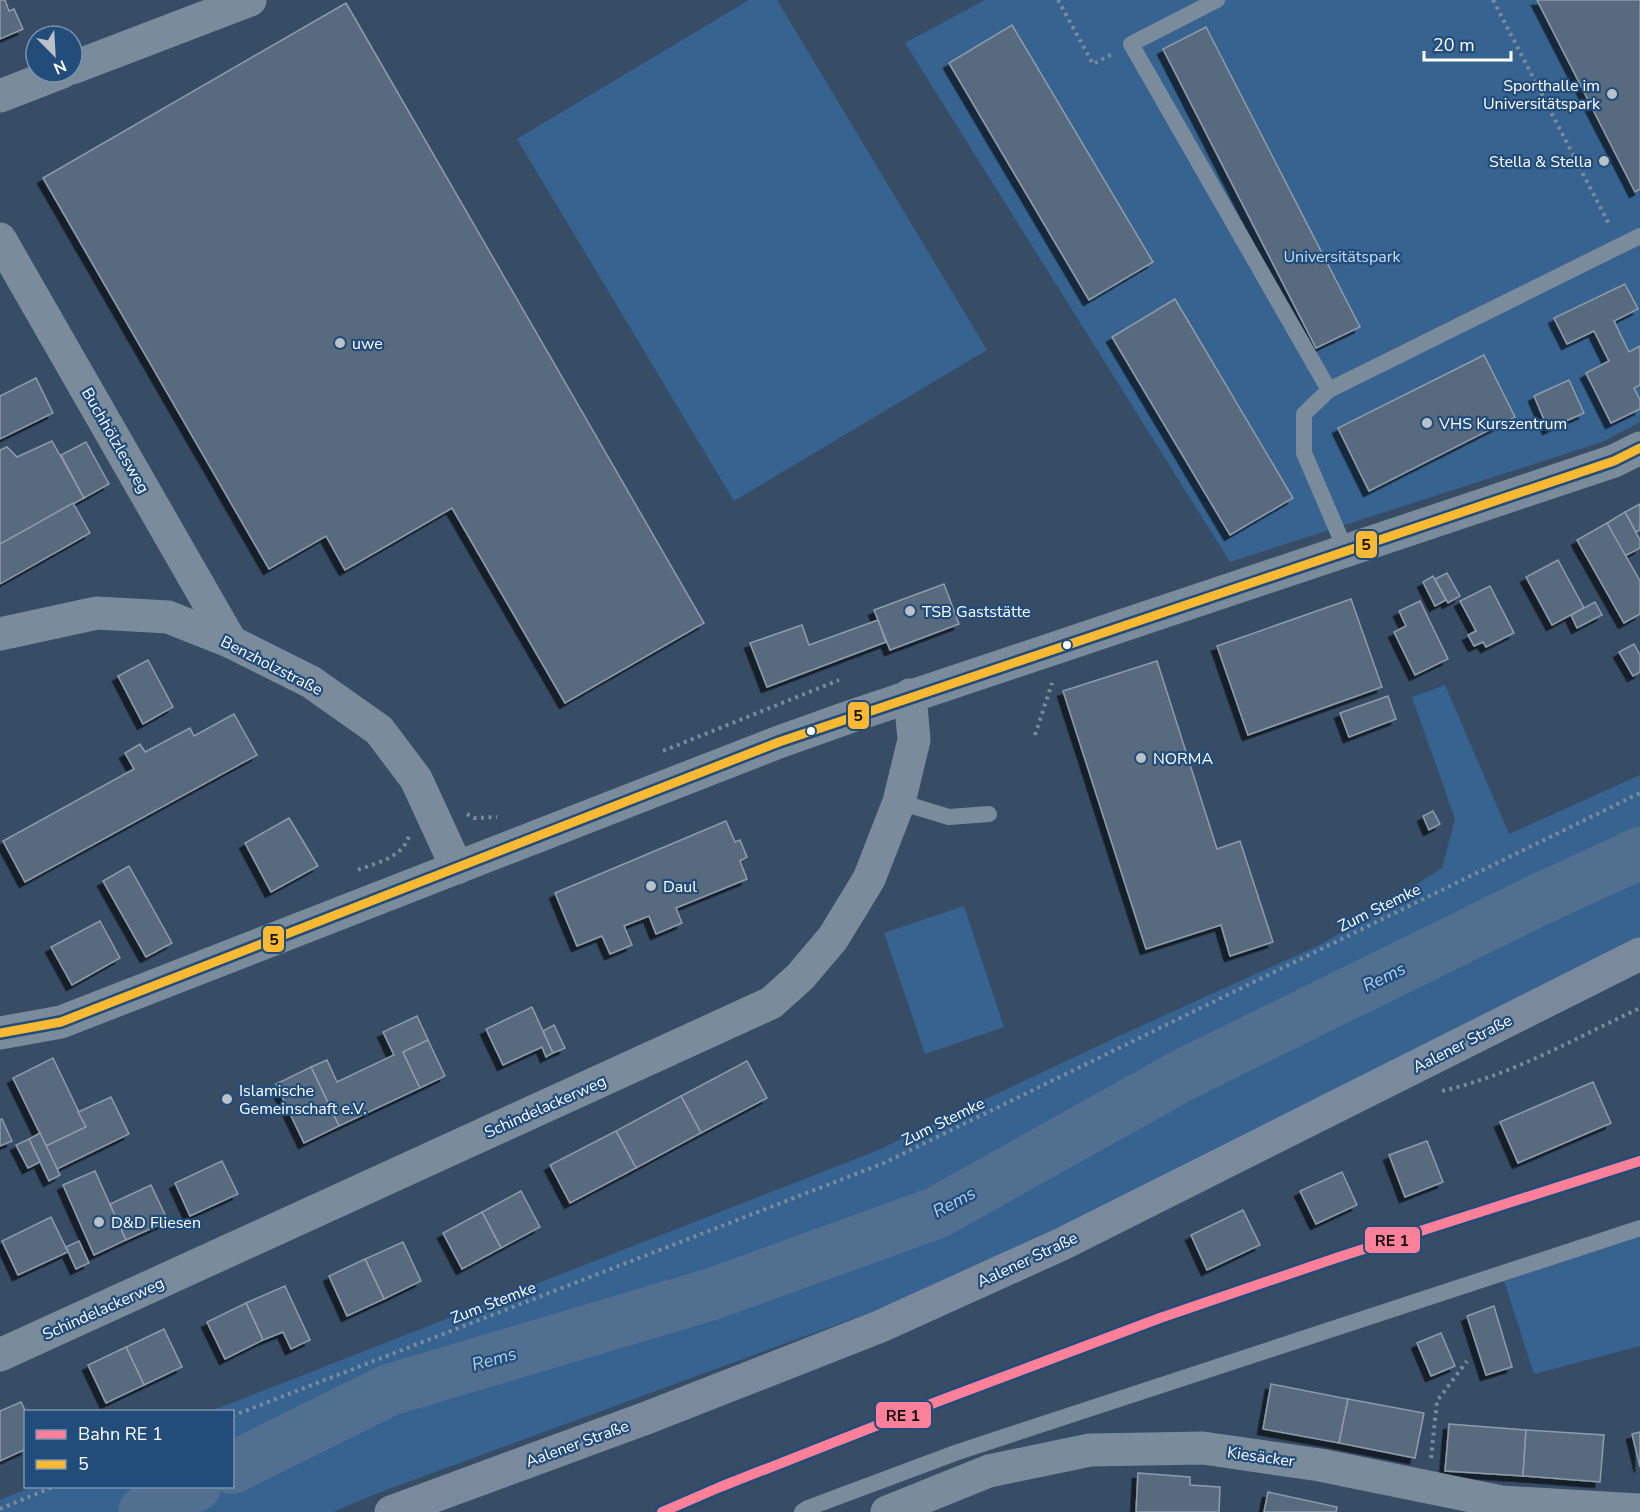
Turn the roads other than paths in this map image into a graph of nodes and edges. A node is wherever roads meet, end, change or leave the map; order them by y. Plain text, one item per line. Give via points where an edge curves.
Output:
1 (249, 0) edge
2 (1217, 0) edge
3 (84, 63) edge
4 (31, 84) edge
5 (0, 96) edge
6 (1640, 236) edge
7 (0, 239) edge
8 (1329, 390) junction
9 (1640, 448) edge
10 (1346, 551) junction
11 (0, 634) edge
12 (231, 642) junction
13 (910, 695) junction
14 (899, 802) junction
15 (989, 814) dead end
16 (457, 868) junction
17 (1640, 954) edge
18 (0, 1033) edge
19 (1640, 1228) edge
20 (0, 1355) edge
21 (1640, 1510) edge
22 (391, 1512) edge
23 (802, 1512) edge
24 (887, 1512) edge

1 - 3 street
2 - 8 lane via 1131,44
4 - 5 street
6 - 8 lane
7 - 12 street, Buchhölzlesweg
8 - 10 lane via 1304,414 1304,453
9 - 10 street via 1614,462
10 - 13 street
11 - 12 street, Benzholzstraße via 97,613 168,617
12 - 16 street, Benzholzstraße via 311,682 379,730 416,779
13 - 14 street, Schindelackerweg via 914,740
13 - 16 street
14 - 15 lane via 949,817
14 - 20 street, Schindelackerweg via 869,879 833,938 800,977 771,1003
16 - 18 street via 61,1022
17 - 22 main road, Aalener Straße via 1062,1244 881,1326
19 - 23 lane via 958,1452
21 - 24 street, Kiesäcker via 1501,1502 1320,1465 1203,1448 1090,1450 989,1471

